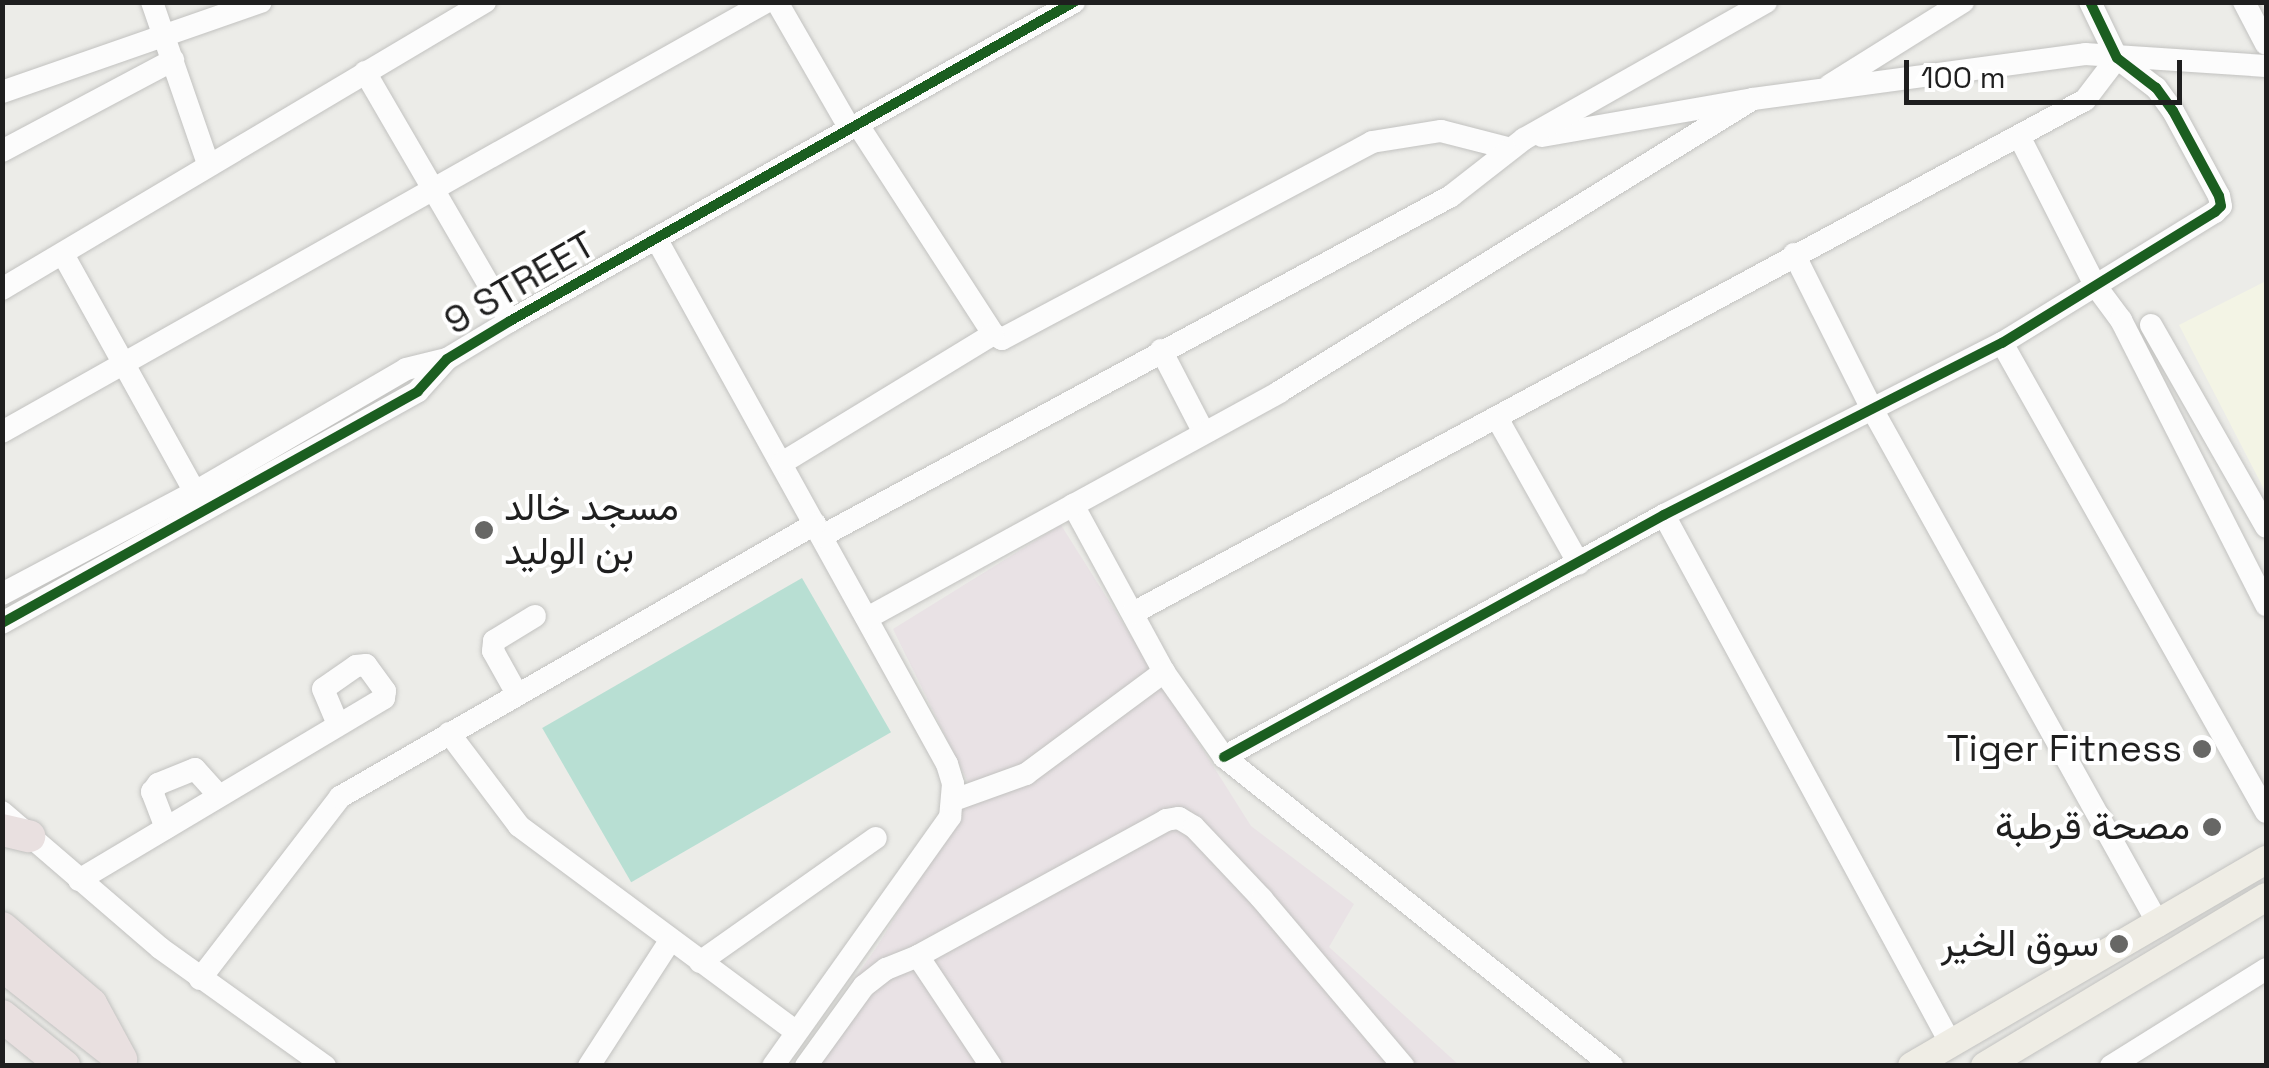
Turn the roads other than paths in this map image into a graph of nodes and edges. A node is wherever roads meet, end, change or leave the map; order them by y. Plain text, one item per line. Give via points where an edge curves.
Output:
1 (152, 2) edge
2 (261, 2) edge
3 (484, 2) edge
4 (766, 2) edge
5 (778, 2) edge
6 (1074, 2) edge
7 (1766, 2) edge
8 (1964, 2) edge
9 (2090, 2) edge
10 (2244, 2) edge
11 (163, 36) junction
12 (2266, 44) edge
13 (2117, 58) junction
14 (173, 60) junction
15 (2266, 66) edge
16 (365, 72) junction
17 (1822, 90) junction
18 (2, 92) edge
19 (1753, 99) junction
20 (854, 127) junction
21 (2020, 136) junction
22 (1517, 144) junction
23 (2, 151) edge
24 (208, 164) junction
25 (432, 190) junction
26 (658, 240) junction
27 (1794, 254) junction
28 (64, 256) junction
29 (2094, 285) junction
30 (2, 289) edge
31 (510, 321) junction
32 (2151, 326) dead end
33 (993, 334) junction
34 (2002, 343) junction
35 (1160, 350) junction
36 (124, 362) junction
37 (1871, 407) junction
38 (1496, 418) junction
39 (2, 432) edge
40 (1204, 433) junction
41 (782, 464) junction
42 (200, 502) junction
43 (1073, 505) junction
44 (1664, 515) junction
45 (2266, 527) edge
46 (818, 530) junction
47 (1579, 564) junction
48 (2, 594) edge
49 (2266, 605) edge
50 (1133, 614) junction
51 (534, 616) dead end
52 (867, 618) junction
53 (2, 623) edge
54 (1164, 672) junction
55 (517, 694) junction
56 (338, 724) dead end
57 (449, 733) junction
58 (1224, 757) junction
59 (219, 796) junction
60 (954, 800) junction
61 (2266, 809) edge
62 (2, 812) edge
63 (166, 828) junction
64 (16, 833) edge
65 (876, 838) dead end
66 (2266, 860) edge
67 (79, 880) junction
68 (2266, 896) edge
69 (2159, 925) junction
70 (2, 928) edge
71 (670, 942) junction
72 (918, 956) junction
73 (700, 962) junction
74 (2, 965) edge
75 (2266, 970) edge
76 (200, 979) junction
77 (2, 1016) edge
78 (796, 1032) junction
79 (1950, 1044) junction
80 (125, 1062) edge
81 (2122, 1063) edge
82 (64, 1066) edge
83 (324, 1066) edge
84 (589, 1066) edge
85 (772, 1066) edge
86 (806, 1066) edge
87 (991, 1066) edge
88 (1402, 1066) edge
89 (1612, 1066) edge
90 (1912, 1066) edge
91 (1986, 1066) edge

1 - 11 street
2 - 11 street
3 - 16 street
4 - 25 street
5 - 20 street
6 - 20 street, 9 STREET
7 - 22 street
8 - 17 street
9 - 13 street
10 - 12 street
11 - 14 street
11 - 18 street
13 - 15 street
13 - 17 street via 2085,54
13 - 21 street via 2085,100
13 - 29 street via 2156,88 2173,111 2221,206
14 - 23 street
14 - 24 street
16 - 24 street
16 - 25 street
17 - 19 street
19 - 22 street
19 - 40 street
20 - 26 street, 9 STREET
20 - 33 street
21 - 27 street
21 - 29 street
22 - 33 street via 1440,131 1372,142 1002,340
22 - 35 street via 1451,196
24 - 28 street
25 - 31 street
25 - 36 street
26 - 31 street, 9 STREET
26 - 41 street
27 - 37 street
27 - 38 street
28 - 30 street
28 - 36 street
29 - 34 street
29 - 49 street via 2121,320
31 - 42 street, 9 STREET via 448,359 406,369
32 - 45 street
33 - 41 street
34 - 37 street
34 - 61 street
35 - 40 street
35 - 46 street
36 - 39 street
36 - 42 street
37 - 44 street
37 - 69 street
38 - 47 street
38 - 50 street
40 - 43 street
41 - 46 street
42 - 48 street, 9 STREET
42 - 53 street, 9 STREET
43 - 50 street
43 - 52 street
44 - 47 street
44 - 79 street
46 - 52 street
46 - 55 street
47 - 58 street
50 - 54 street
51 - 55 street via 494,640 493,651
52 - 60 street via 947,764
54 - 58 street
54 - 60 street via 1026,774
55 - 57 street
56 - 59 street
57 - 71 street via 519,826
57 - 76 street via 340,797
58 - 89 street
59 - 63 street
59 - 63 street via 195,769 158,784 152,792
60 - 78 street via 936,839
62 - 64 street
63 - 67 street
64 - 67 street
65 - 73 street
66 - 69 main road
67 - 76 street
68 - 91 main road
69 - 79 main road
70 - 80 highway via 92,1004
71 - 73 street
71 - 84 street
72 - 86 street via 864,986
72 - 87 street
72 - 88 street via 1179,818 1262,899
73 - 78 street
74 - 80 highway
75 - 81 street
76 - 83 street
77 - 82 highway
78 - 85 street
79 - 90 main road

